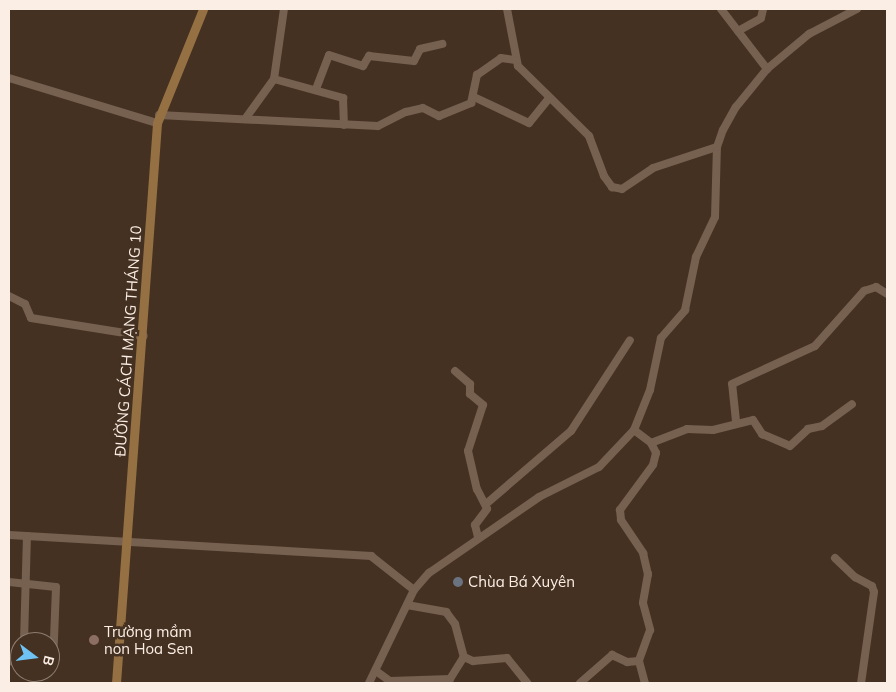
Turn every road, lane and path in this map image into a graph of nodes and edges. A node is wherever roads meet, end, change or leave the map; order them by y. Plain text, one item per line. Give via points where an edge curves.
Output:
1 (203, 9) edge
2 (284, 9) edge
3 (507, 9) edge
4 (721, 9) edge
5 (763, 9) edge
6 (857, 9) edge
7 (738, 31) junction
8 (442, 44) dead end
9 (516, 60) junction
10 (767, 69) junction
11 (9, 78) edge
12 (274, 79) junction
13 (316, 89) junction
14 (474, 97) junction
15 (549, 98) junction
16 (158, 119) junction
17 (245, 119) junction
18 (344, 125) junction
19 (717, 147) junction
20 (887, 294) edge
21 (9, 296) edge
22 (144, 336) junction
23 (630, 340) dead end
24 (455, 371) dead end
25 (852, 404) dead end
26 (736, 422) junction
27 (634, 430) junction
28 (650, 443) junction
29 (486, 504) junction
30 (9, 536) edge
31 (27, 536) junction
32 (478, 537) junction
33 (126, 540) junction
34 (835, 558) dead end
35 (9, 582) edge
36 (26, 582) junction
37 (414, 590) junction
38 (407, 605) junction
39 (24, 632) edge
40 (54, 632) edge
41 (464, 657) junction
42 (639, 661) junction
43 (376, 671) junction
44 (116, 683) edge
45 (369, 683) edge
46 (527, 683) edge
47 (580, 683) edge
48 (645, 683) edge
49 (861, 683) edge

1 - 16 main road, ĐƯỜNG CÁCH MẠNG THÁNG 10
2 - 12 street
3 - 9 street
4 - 7 street
5 - 7 street via 761,18
6 - 10 street via 808,34
7 - 10 street
8 - 13 street via 420,49 414,61 369,56 363,66 329,55
9 - 14 street via 501,58 477,75 473,82
9 - 15 street via 527,77
10 - 19 street via 736,107
11 - 16 street
12 - 13 street
12 - 17 street
13 - 18 street via 343,98
14 - 15 street via 529,123
14 - 18 street via 471,103 438,116 423,108 378,126
15 - 19 street via 590,136 604,176 615,188 625,187 653,168
16 - 17 street
16 - 22 main road, ĐƯỜNG CÁCH MẠNG THÁNG 10
17 - 18 street
19 - 27 street via 715,217 696,257 685,310 661,338 646,403
20 - 26 street via 876,287 864,291 815,346 732,384
21 - 22 street via 26,304 31,318
22 - 33 main road, ĐƯỜNG CÁCH MẠNG THÁNG 10
23 - 29 street via 571,430
24 - 29 street via 470,384 470,393 483,404 468,451 477,489
25 - 26 street via 822,426 808,429 790,446 762,434 753,420
26 - 28 street via 713,430 681,431
27 - 28 street
27 - 32 street via 599,467 539,497
28 - 42 street via 655,460 620,510 621,520 643,553 648,574 643,603 650,630
29 - 32 street via 486,514 475,525
30 - 31 street
31 - 33 street
31 - 36 street
32 - 37 street via 428,572
33 - 37 street via 371,556
33 - 44 main road, ĐƯỜNG CÁCH MẠNG THÁNG 10
34 - 49 street via 855,577 872,586 874,592
35 - 36 street
36 - 39 street
36 - 40 street via 56,587
37 - 38 street
38 - 41 street via 446,612 455,624
38 - 43 street
41 - 43 street via 450,679 390,681
41 - 46 street via 473,661 507,658
42 - 47 street via 627,662 612,655
42 - 48 street
43 - 45 street

